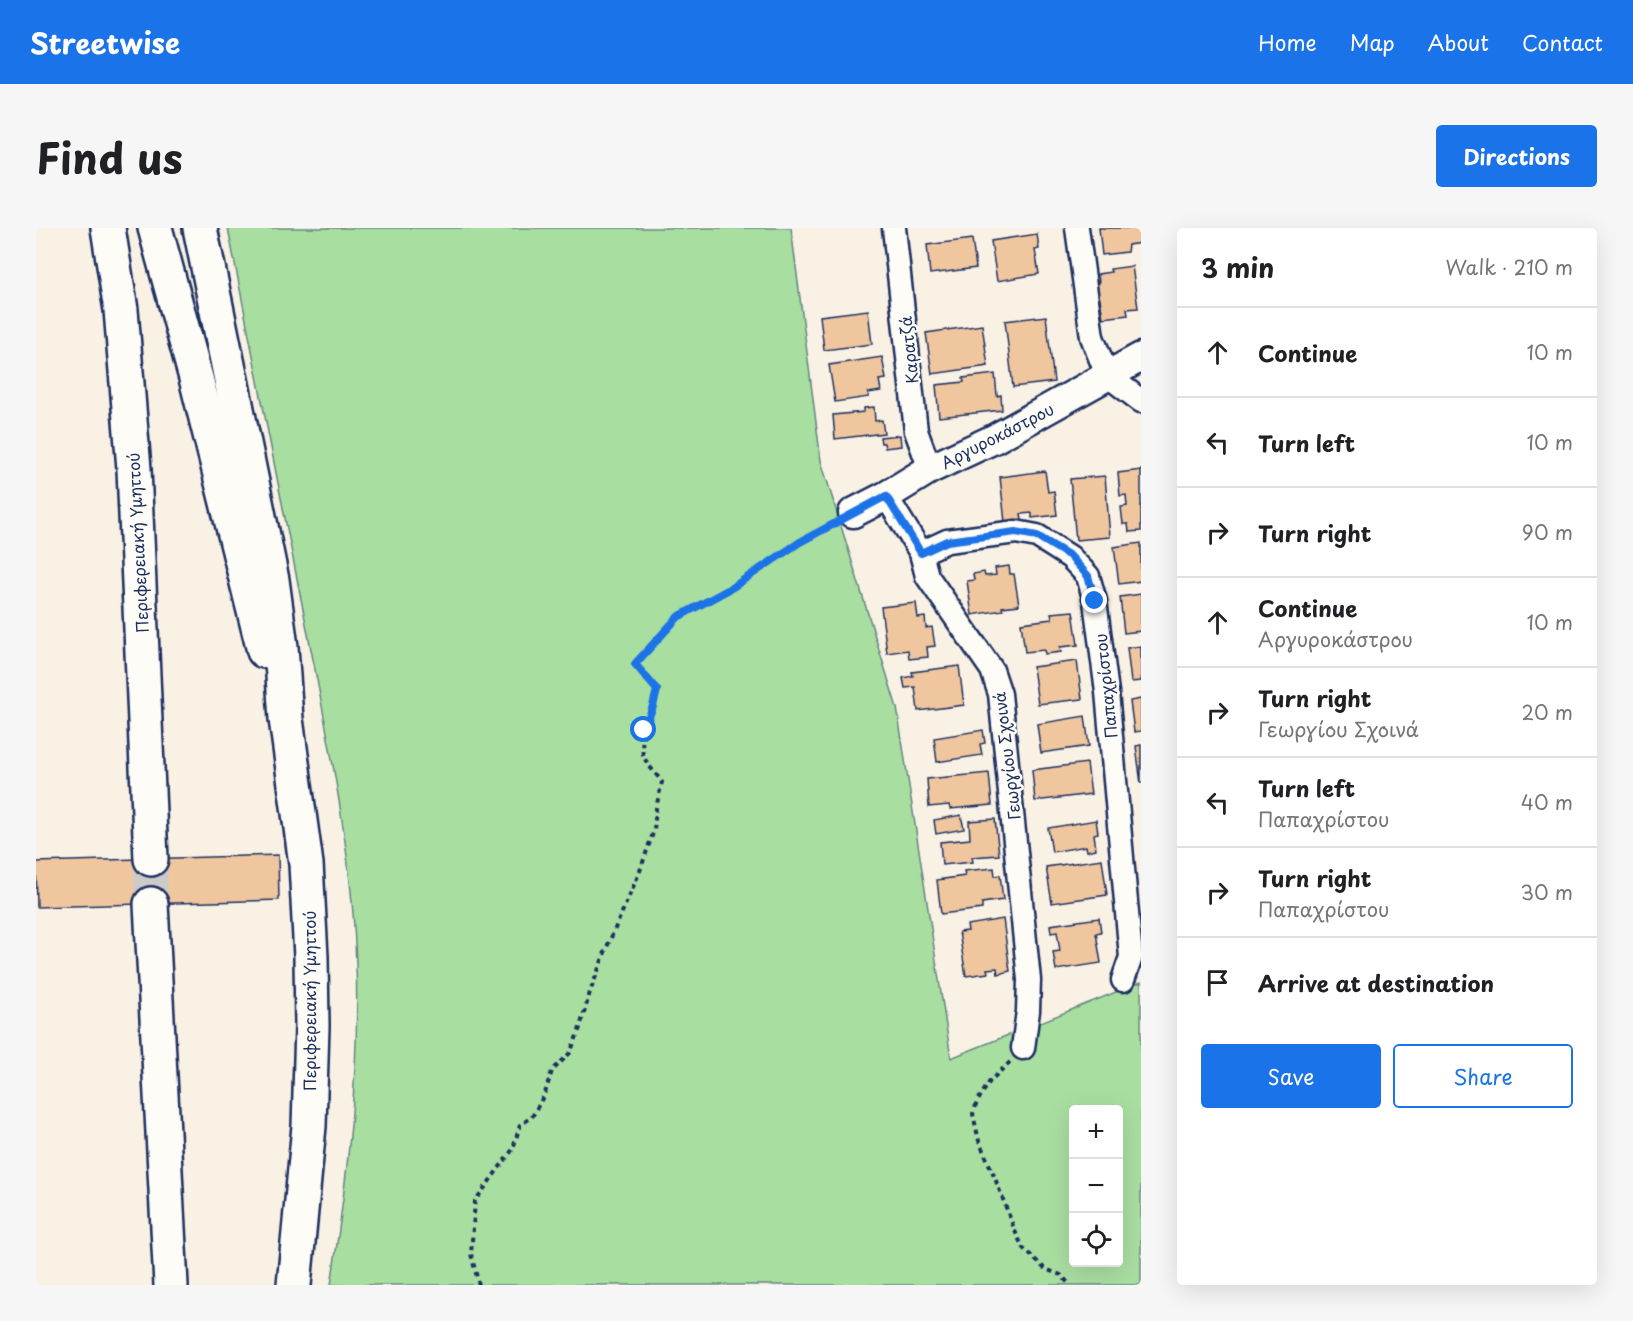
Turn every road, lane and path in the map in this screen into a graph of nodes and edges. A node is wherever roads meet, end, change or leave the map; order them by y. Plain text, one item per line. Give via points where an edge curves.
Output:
1 (108, 228) edge
2 (155, 228) edge
3 (200, 228) edge
4 (894, 228) edge
5 (1077, 228) edge
6 (1141, 357) edge
7 (1107, 375) junction
8 (1141, 401) edge
9 (930, 469) junction
10 (886, 496) junction
11 (853, 513) joint
12 (921, 553) junction
13 (286, 719) junction
14 (151, 859) tunnel mouth
15 (151, 904) tunnel mouth
16 (1123, 980) dead end
17 (1023, 1048) joint
18 (171, 1285) edge
19 (294, 1285) edge
20 (479, 1285) edge
21 (1070, 1285) edge

1 - 14 highway, Περιφερειακή Υμηττού via 121,310 134,468
2 - 13 highway via 259,636
3 - 13 highway via 272,580
4 - 9 street, Καρατζά via 916,431
5 - 7 street via 1092,337
6 - 7 street, Αργυροκάστρου
7 - 8 street
7 - 9 street, Αργυροκάστρου via 994,439
9 - 10 street, Αργυροκάστρου
10 - 11 street, Αργυροκάστρου
10 - 12 street, Γεωργίου Σχοινά
11 - 20 path via 678,617 635,664 657,690 644,730 643,757 662,782 654,830 570,1053 552,1071 532,1117 520,1125 513,1149 476,1201 471,1254
12 - 16 street, Παπαχρίστου via 947,541 1016,532 1037,536 1070,556 1088,576 1107,692 1131,957
12 - 17 street, Γεωργίου Σχοινά via 927,576 992,670 1000,694 1029,980
13 - 19 highway, Περιφερειακή Υμηττού via 306,864 312,1026 309,1126
15 - 18 highway
17 - 21 path via 990,1081 973,1114 979,1141 1023,1248

